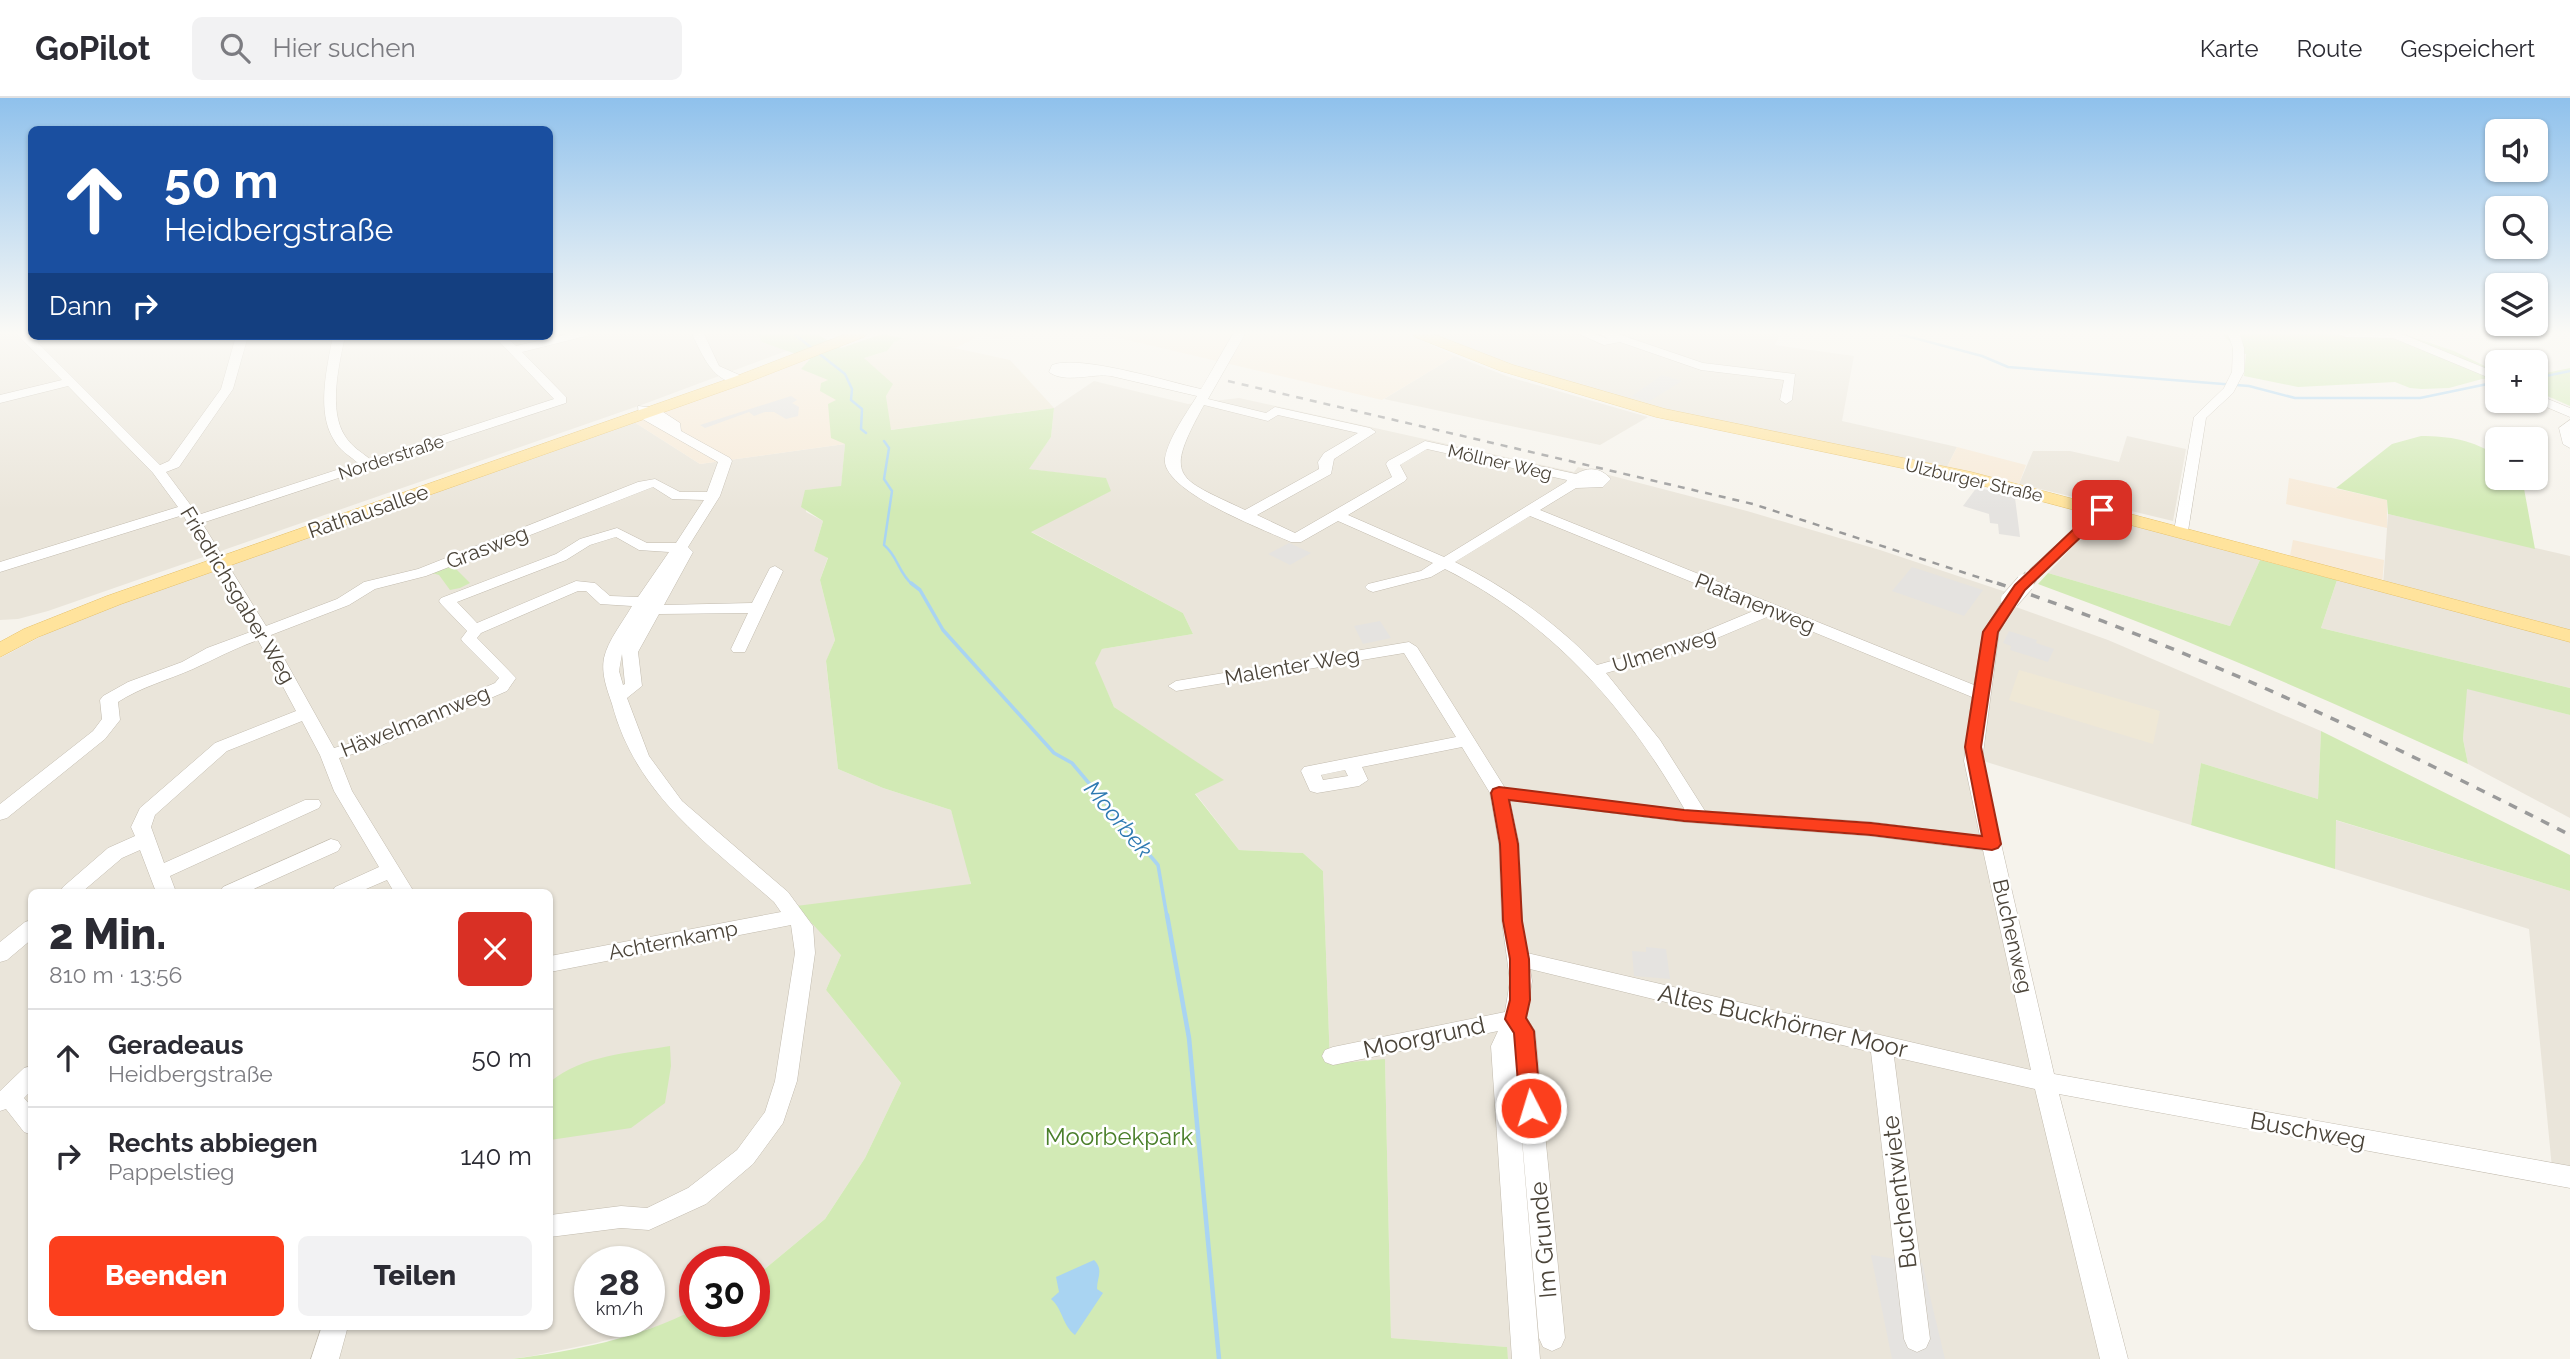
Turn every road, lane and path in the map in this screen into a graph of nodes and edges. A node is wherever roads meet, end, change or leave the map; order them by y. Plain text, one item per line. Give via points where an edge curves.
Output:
1 (22, 393) edge
2 (83, 393) edge
3 (224, 393) edge
4 (333, 393) edge
5 (555, 393) edge
6 (696, 393) edge
7 (1185, 393) edge
8 (1207, 393) edge
9 (1593, 393) edge
10 (1788, 393) edge
11 (2229, 393) edge
12 (0, 398) edge
13 (1204, 398) junction
14 (1786, 400) dead end
15 (2548, 403) edge
16 (646, 411) junction
17 (2570, 413) edge
18 (2570, 424) edge
19 (2570, 444) edge
20 (370, 465) junction
21 (158, 470) junction
22 (713, 496) junction
23 (2102, 510) junction
24 (1529, 511) junction
25 (1337, 514) junction
26 (190, 515) junction
27 (1246, 515) junction
28 (2181, 531) junction
29 (680, 548) junction
30 (219, 560) junction
31 (1445, 563) junction
32 (0, 567) edge
33 (775, 571) dead end
34 (1373, 587) dead end
35 (645, 607) junction
36 (758, 608) junction
37 (1770, 610) junction
38 (475, 630) junction
39 (262, 633) junction
40 (2570, 636) edge
41 (0, 642) edge
42 (739, 649) dead end
43 (0, 650) edge
44 (1596, 670) junction
45 (1176, 686) dead end
46 (1981, 694) junction
47 (307, 713) junction
48 (1466, 741) junction
49 (329, 755) junction
50 (1352, 764) dead end
51 (1499, 793) junction
52 (312, 804) dead end
53 (0, 814) edge
54 (1699, 817) junction
55 (146, 839) junction
56 (1992, 844) junction
57 (331, 846) dead end
58 (390, 870) junction
59 (159, 873) junction
60 (73, 889) edge
61 (165, 889) edge
62 (237, 889) edge
63 (349, 889) edge
64 (402, 889) edge
65 (799, 924) junction
66 (28, 930) edge
67 (0, 954) edge
68 (1520, 959) junction
69 (553, 964) edge
70 (1515, 1019) junction
71 (1881, 1044) junction
72 (1333, 1056) dead end
73 (28, 1079) edge
74 (2045, 1083) junction
75 (5, 1099) edge
76 (28, 1121) edge
77 (2570, 1177) edge
78 (553, 1226) edge
79 (334, 1330) edge
80 (1552, 1338) dead end
81 (1917, 1339) dead end
82 (326, 1359) edge
83 (1526, 1359) edge
84 (2114, 1359) edge

1 - 12 street
2 - 21 street, Friedrichsgaber Weg
3 - 21 street via 174,464
4 - 20 street via 333,423 339,439
5 - 20 street, Norderstraße via 562,400
6 - 16 main road, Rathausallee
7 - 13 street
8 - 13 street
9 - 23 main road, Ulzburger Straße via 1662,413 1942,471
10 - 14 street
11 - 28 street via 2200,416
13 - 27 street via 1172,457 1176,475 1193,490
13 - 27 street via 1268,417 1275,411 1370,432 1329,456 1326,471
15 - 17 street
16 - 22 street via 666,429 725,461
16 - 30 main road, Rathausallee
18 - 19 street via 2565,428
20 - 26 street, Norderstraße
21 - 26 street, Friedrichsgaber Weg
22 - 29 street
22 - 39 street, Grasweg via 677,496 655,484 643,485 421,573 396,576 355,591 343,603
23 - 28 main road, Ulzburger Straße
23 - 46 street, Buchenweg, bridge via 2010,600 1990,632
24 - 25 street, Möllner Weg via 1582,481 1425,445 1393,464 1400,478
24 - 31 street
24 - 37 street, Platanenweg
25 - 27 street, Möllner Weg via 1296,539
25 - 31 street
26 - 30 street, Friedrichsgaber Weg
26 - 32 street, Norderstraße
28 - 40 main road, Ulzburger Straße
29 - 35 street via 665,566
29 - 38 street via 644,547 624,533 613,532 585,542 561,557 447,601
30 - 39 street, Friedrichsgaber Weg
30 - 41 main road, Rathausallee via 68,611
30 - 43 main road, Rathausallee via 71,616
31 - 34 street via 1426,574
31 - 44 street via 1525,611
33 - 36 street
35 - 36 street
35 - 38 street via 606,601 590,586 576,586
35 - 65 street via 617,645 622,711 640,757 675,805 781,897
36 - 42 street
37 - 44 street, Ulmenweg via 1685,647
37 - 46 street, Platanenweg
38 - 49 street, Häwelmannweg via 469,639 508,678 501,687 371,743
39 - 47 street, Friedrichsgaber Weg
39 - 53 street, Grasweg via 126,688 109,701 111,720 99,735
44 - 54 street via 1648,732
45 - 48 street, Malenter Weg via 1409,647
46 - 56 street, Buchenweg via 1973,761
47 - 49 street, Friedrichsgaber Weg
47 - 55 street via 221,747 147,812 141,827
48 - 50 street
48 - 51 street
49 - 58 street, Friedrichsgaber Weg via 343,791
51 - 54 street
51 - 68 street via 1509,844
52 - 59 street
54 - 56 street via 1871,829
55 - 59 street
55 - 60 street via 115,853
56 - 74 street, Buchenweg
57 - 62 street
58 - 63 street
58 - 64 street, Friedrichsgaber Weg
59 - 61 street
65 - 69 street, Achternkamp
65 - 78 street via 816,943 802,972 786,1081 775,1116 745,1157 698,1196 649,1219 621,1217
66 - 67 street
68 - 70 street
68 - 71 street, Altes Buckhörner Moor
70 - 72 street, Moorgrund
70 - 80 street, Im Grunde via 1524,1031
70 - 83 street via 1503,1040 1502,1058
71 - 74 street, Altes Buckhörner Moor
71 - 81 street, Buchentwiete
73 - 75 street
74 - 77 street, Buschweg
74 - 84 street, Buchenweg
75 - 76 street
79 - 82 street

